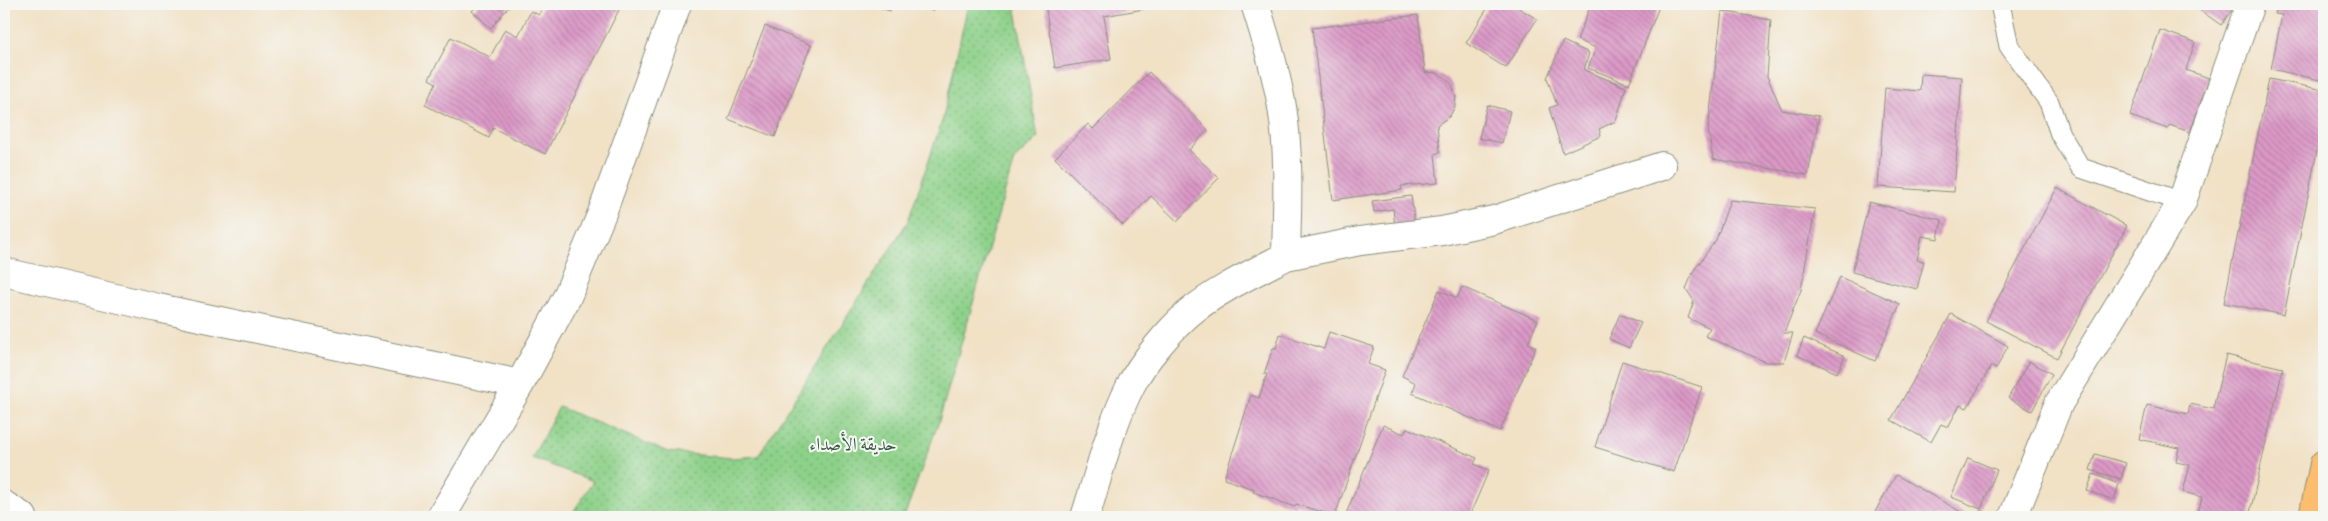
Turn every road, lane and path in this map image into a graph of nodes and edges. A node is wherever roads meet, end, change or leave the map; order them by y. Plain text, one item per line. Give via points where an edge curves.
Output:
1 (677, 4) edge
2 (1255, 4) edge
3 (2000, 4) edge
4 (2250, 4) edge
5 (1662, 166) dead end
6 (2182, 202) junction
7 (1286, 256) junction
8 (4, 272) edge
9 (520, 384) junction
10 (2324, 464) edge
11 (4, 505) edge
12 (23, 517) edge
13 (441, 517) edge
14 (1085, 517) edge
15 (2013, 517) edge
16 (2312, 517) edge

1 - 9 street via 602,213 567,297
2 - 7 street via 1269,46 1282,108 1287,168
3 - 6 lane via 2009,46 2049,102 2060,134 2082,168
4 - 6 street
5 - 7 street via 1494,220
6 - 15 street via 2059,403
7 - 14 street via 1235,283 1189,314 1158,347 1132,384
8 - 9 street via 158,308
9 - 13 street
10 - 16 main road
11 - 12 street

